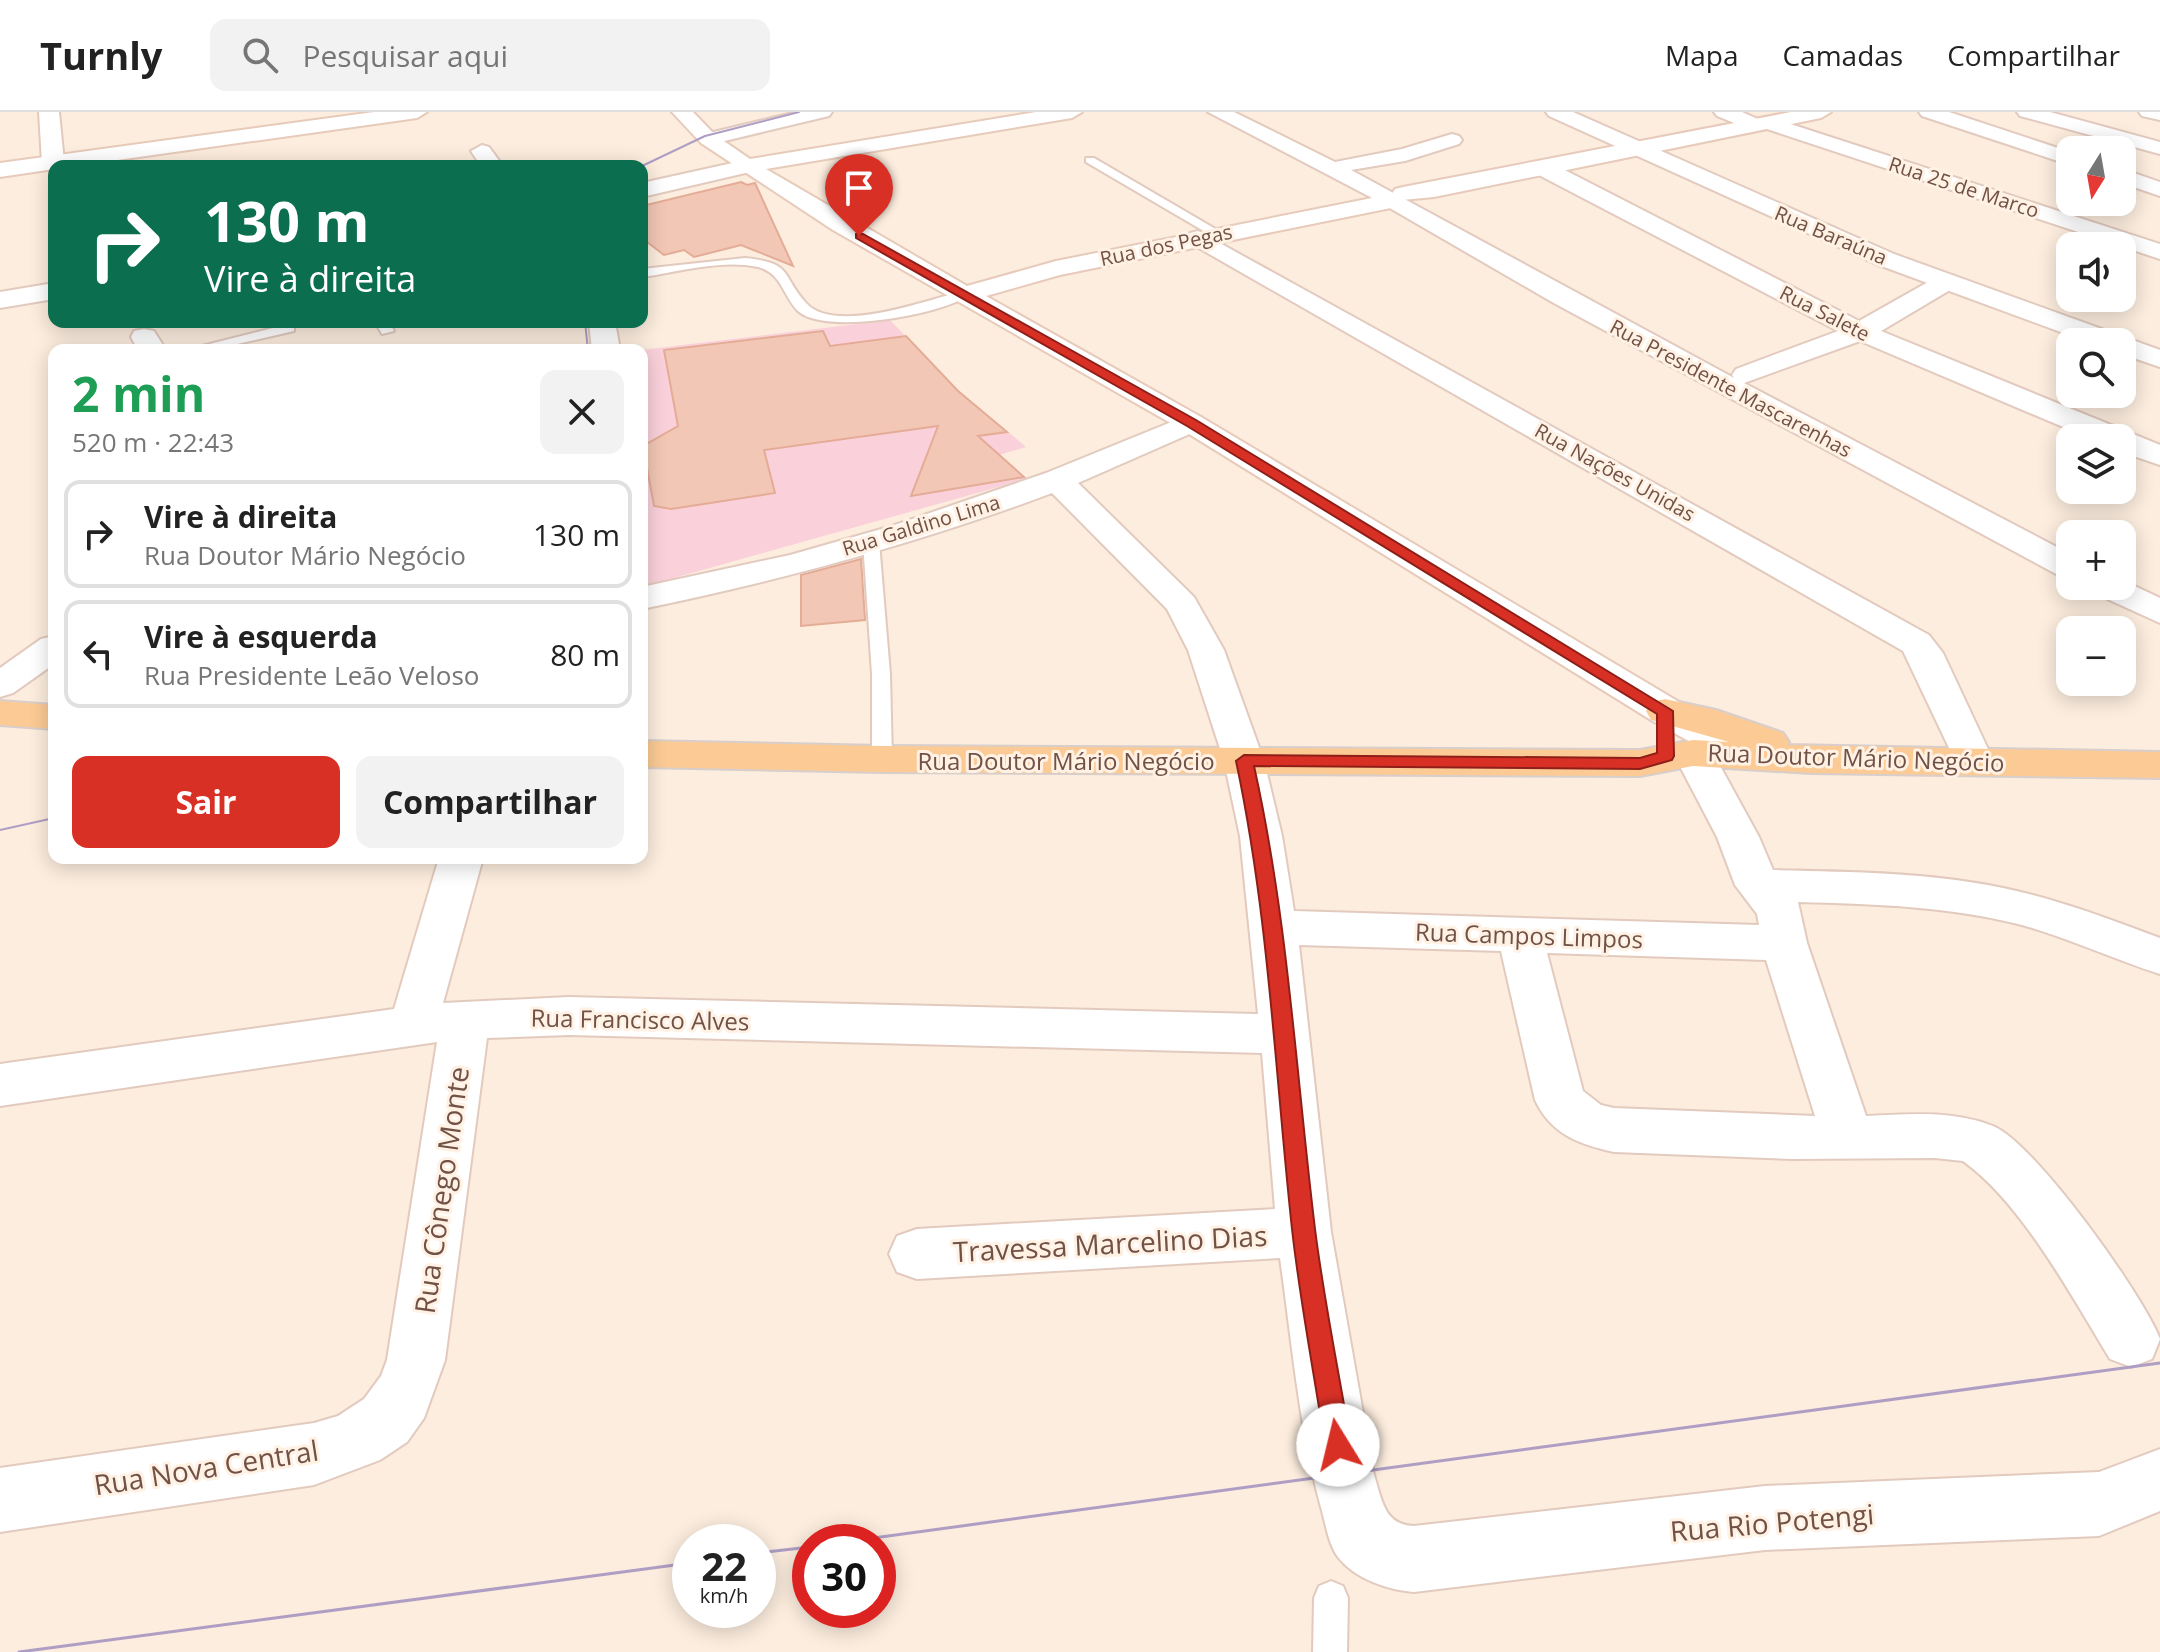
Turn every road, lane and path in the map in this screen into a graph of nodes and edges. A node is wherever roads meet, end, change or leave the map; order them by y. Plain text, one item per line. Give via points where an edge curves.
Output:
1 (49, 112) edge
2 (417, 112) edge
3 (682, 112) edge
4 (822, 112) edge
5 (1072, 112) edge
6 (1218, 112) edge
7 (1242, 112) edge
8 (1556, 112) edge
9 (1724, 112) edge
10 (1821, 112) edge
11 (1929, 112) edge
12 (2027, 112) edge
13 (2149, 112) edge
14 (2160, 114) edge
15 (1762, 124) junction
16 (708, 139) junction
17 (1452, 140) dead end
18 (1640, 148) junction
19 (2160, 148) edge
20 (2056, 154) edge
21 (53, 160) edge
22 (68, 160) edge
23 (1090, 160) dead end
24 (48, 163) edge
25 (1344, 165) junction
26 (746, 166) junction
27 (1543, 168) junction
28 (0, 170) edge
29 (648, 181) edge
30 (2136, 181) edge
31 (648, 189) edge
32 (2160, 189) edge
33 (1397, 197) junction
34 (2099, 232) edge
35 (2160, 233) edge
36 (1208, 236) junction
37 (2136, 244) joint
38 (2160, 252) edge
39 (648, 272) edge
40 (48, 279) edge
41 (1946, 282) junction
42 (0, 287) edge
43 (48, 292) edge
44 (963, 295) junction
45 (0, 300) edge
46 (289, 328) dead end
47 (2074, 328) edge
48 (1860, 332) junction
49 (219, 344) edge
50 (2136, 350) edge
51 (2160, 359) edge
52 (1746, 375) junction
53 (1191, 423) junction
54 (2081, 424) edge
55 (2136, 447) edge
56 (2160, 456) edge
57 (1057, 480) junction
58 (2056, 537) edge
59 (871, 542) junction
60 (2056, 561) edge
61 (2136, 588) edge
62 (648, 597) edge
63 (2130, 600) edge
64 (2159, 617) edge
65 (48, 651) edge
66 (0, 685) edge
67 (1665, 711) junction
68 (0, 713) edge
69 (48, 717) edge
70 (648, 754) edge
71 (1680, 754) junction
72 (1742, 754) junction
73 (882, 759) junction
74 (1803, 759) junction
75 (1244, 761) junction
76 (1974, 762) junction
77 (2160, 765) edge
78 (459, 864) edge
79 (1757, 885) junction
80 (1274, 927) junction
81 (1520, 935) junction
82 (1784, 943) junction
83 (2160, 956) edge
84 (465, 1020) junction
85 (413, 1026) junction
86 (1285, 1034) junction
87 (0, 1085) edge
88 (1848, 1138) junction
89 (1304, 1232) junction
90 (917, 1254) dead end
91 (2131, 1339) dead end
92 (416, 1360) joint
93 (2160, 1480) edge
94 (0, 1500) edge
95 (1331, 1598) dead end
96 (1330, 1652) edge

1 - 21 street
2 - 22 street
3 - 16 street
4 - 16 street
5 - 26 street
6 - 33 street, Rua Presidente Mascarenhas
7 - 25 street, Rua Presidente Mascarenhas
8 - 18 street, Rua Baraúna
9 - 15 street, Rua 25 de Marco
10 - 15 street, Rua dos Pegas
11 - 20 street
12 - 19 street
13 - 14 street
15 - 18 street, Rua dos Pegas
15 - 34 street, Rua 25 de Marco
16 - 26 street
17 - 25 street via 1405,155
18 - 27 street, Rua dos Pegas
18 - 41 street, Rua Baraúna
23 - 36 lane
24 - 28 street
25 - 33 street, Rua Presidente Mascarenhas
26 - 29 street
26 - 31 street
26 - 44 street
27 - 33 street, Rua dos Pegas
27 - 48 street, Rua Salete
30 - 32 street
33 - 36 street, Rua dos Pegas
33 - 52 street, Rua Presidente Mascarenhas
33 - 60 street, Rua Presidente Mascarenhas via 1561,297
35 - 37 street
36 - 44 street, Rua dos Pegas via 1056,268
36 - 76 street, Rua Nações Unidas via 1916,643
37 - 38 street, Rua 25 de Marco
39 - 44 lane via 758,263 778,272 808,312 839,320
40 - 42 street
41 - 47 street, Rua Baraúna
41 - 48 street
43 - 45 street
44 - 53 street
46 - 49 lane
48 - 52 street
48 - 54 street, Rua Salete
50 - 51 street
52 - 58 street, Rua Presidente Mascarenhas
53 - 57 street, Rua Galdino Lima
53 - 67 street
55 - 56 street
57 - 59 street, Rua Galdino Lima
57 - 75 street via 1182,604 1206,650
59 - 62 street, Rua Galdino Lima
59 - 73 lane
61 - 64 street
63 - 64 street
65 - 66 street
67 - 71 street
67 - 72 street
67 - 74 main road via 1770,742
68 - 69 main road
70 - 73 main road, Rua Doutor Mário Negócio
71 - 72 main road, Rua Doutor Mário Negócio
71 - 75 main road, Rua Doutor Mário Negócio via 1640,763
71 - 79 street via 1738,837
72 - 74 main road, Rua Doutor Mário Negócio
73 - 75 main road, Rua Doutor Mário Negócio
74 - 76 main road, Rua Doutor Mário Negócio
75 - 80 street
76 - 77 main road, Rua Doutor Mário Negócio
78 - 85 street
79 - 82 street via 1779,909
79 - 83 street via 1869,889 2000,904
80 - 81 street, Rua Campos Limpos
80 - 86 street
81 - 82 street, Rua Campos Limpos
81 - 88 street via 1560,1100 1587,1125
82 - 88 street
84 - 85 street, Rua Francisco Alves
84 - 86 street, Rua Francisco Alves via 569,1016
84 - 92 street, Rua Cônego Monte
85 - 87 street, Rua Francisco Alves
86 - 89 street
88 - 91 street via 1978,1143 2010,1170
89 - 90 street, Travessa Marcelino Dias
89 - 93 street, Rua Rio Potengi via 1343,1475 1360,1534 1381,1552 1414,1559 1765,1518 2099,1504
92 - 94 street, Rua Nova Central via 406,1395 394,1413 349,1443 286,1458
95 - 96 lane

